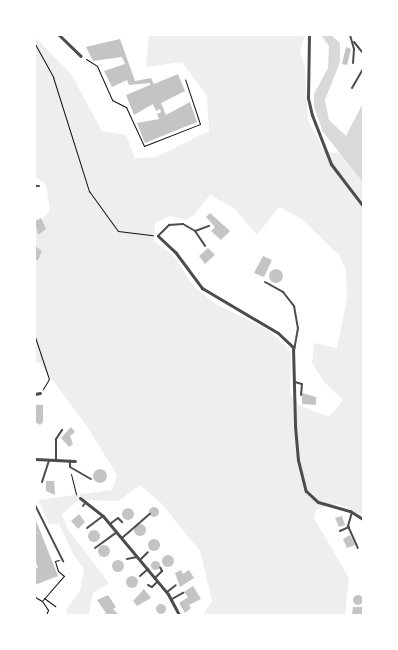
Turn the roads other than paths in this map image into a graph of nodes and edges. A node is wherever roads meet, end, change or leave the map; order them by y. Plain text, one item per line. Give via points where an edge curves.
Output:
1 (59, 35) edge
2 (310, 35) edge
3 (350, 35) edge
4 (352, 40) junction
5 (363, 53) edge
6 (81, 56) road end
7 (353, 63) dead end
8 (363, 70) edge
9 (352, 88) dead end
10 (35, 186) edge
11 (39, 186) dead end
12 (363, 206) edge
13 (209, 226) dead end
14 (195, 231) junction
15 (158, 236) joint
16 (205, 246) dead end
17 (266, 282) dead end
18 (294, 350) junction
19 (295, 382) junction
20 (35, 394) edge
21 (40, 394) road end
22 (301, 395) dead end
23 (62, 430) dead end
24 (35, 459) edge
25 (49, 460) junction
26 (56, 460) junction
27 (70, 461) junction
28 (75, 461) dead end
29 (90, 480) dead end
30 (42, 482) dead end
31 (80, 498) road end
32 (86, 502) junction
33 (35, 505) edge
34 (83, 506) dead end
35 (352, 512) junction
36 (150, 514) dead end
37 (103, 516) junction
38 (363, 519) edge
39 (122, 522) dead end
40 (110, 524) junction
41 (87, 528) dead end
42 (349, 528) junction
43 (340, 531) dead end
44 (117, 532) junction
45 (122, 538) junction
46 (95, 548) dead end
47 (358, 548) dead end
48 (148, 552) dead end
49 (139, 558) junction
50 (127, 559) dead end
51 (62, 560) road end
52 (160, 567) dead end
53 (148, 569) junction
54 (140, 576) dead end
55 (155, 578) junction
56 (158, 581) junction
57 (148, 584) dead end
58 (176, 585) dead end
59 (167, 592) junction
60 (183, 593) dead end
61 (172, 599) junction
62 (179, 615) edge

1 - 6 street
2 - 12 street via 308,98 312,115 331,164
3 - 4 lane
4 - 5 lane
4 - 7 lane
8 - 9 lane
10 - 11 lane
13 - 14 lane
14 - 15 lane via 174,224 165,227
14 - 16 lane
15 - 18 street via 176,253 202,288 278,332
17 - 18 lane via 283,292 294,306 298,328
18 - 19 street
19 - 22 lane via 302,384
19 - 35 street via 298,460 306,491 318,502
20 - 21 street
23 - 26 lane via 56,439
24 - 25 street
25 - 26 street
25 - 30 lane
26 - 27 street
27 - 28 street
27 - 29 lane via 70,467
31 - 32 street
32 - 34 lane
32 - 37 street
33 - 51 lane
35 - 38 street
35 - 42 lane
36 - 45 lane
37 - 40 street
37 - 41 lane
39 - 40 lane via 118,518
40 - 44 street
42 - 43 lane
42 - 47 lane
44 - 45 street
44 - 46 lane
45 - 49 street
48 - 49 lane
49 - 50 lane
49 - 53 street
52 - 55 lane via 162,571
53 - 54 lane
53 - 55 street
55 - 56 street
56 - 57 lane via 152,587
56 - 59 street
58 - 59 lane
59 - 61 street
60 - 61 lane
61 - 62 street

